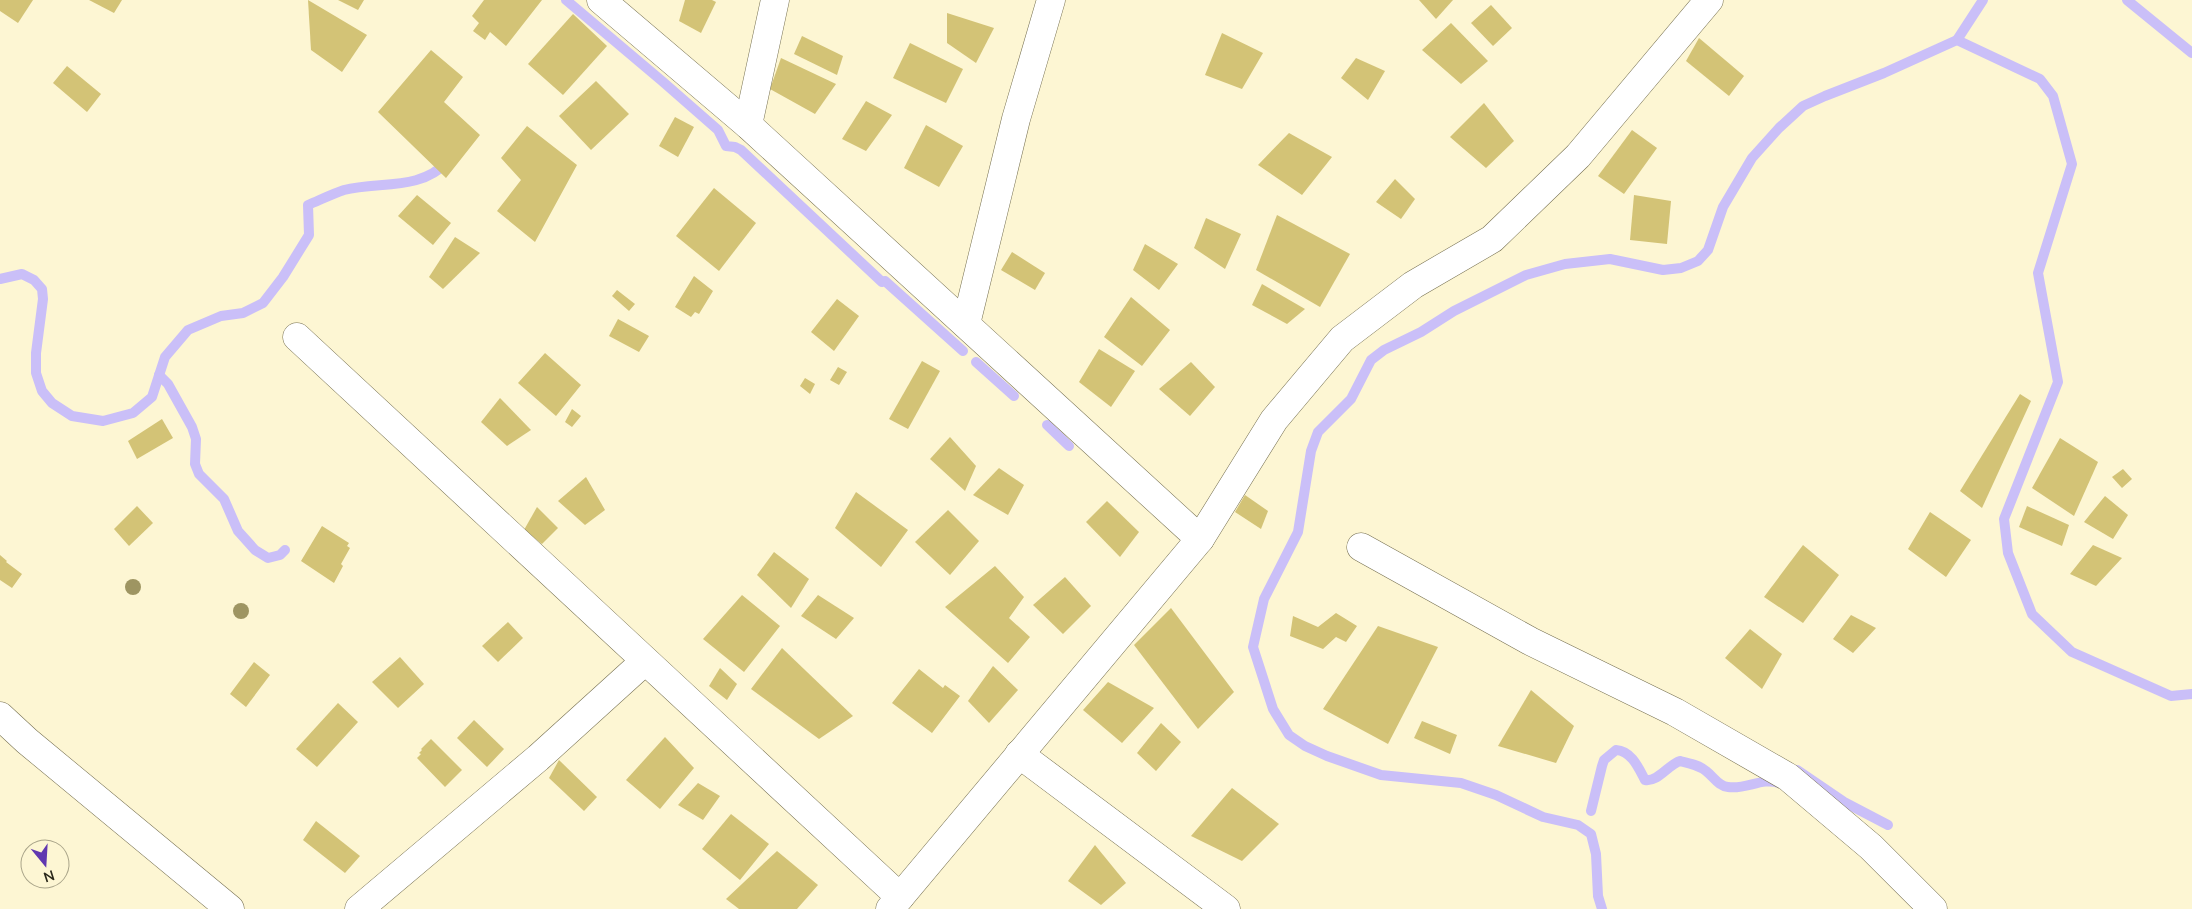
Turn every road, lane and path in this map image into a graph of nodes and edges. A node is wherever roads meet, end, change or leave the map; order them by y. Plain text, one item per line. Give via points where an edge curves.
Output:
1 (601, 0) edge
2 (775, 0) edge
3 (1051, 0) edge
4 (1709, 0) edge
5 (748, 125) junction
6 (966, 324) junction
7 (297, 337) dead end
8 (1200, 538) junction
9 (1361, 547) dead end
10 (645, 661) junction
11 (0, 716) edge
12 (1019, 754) junction
13 (895, 903) edge
14 (230, 909) edge
15 (359, 909) edge
16 (1226, 909) edge
17 (1933, 909) edge

1 - 5 street
2 - 5 street
3 - 6 street via 1016,119
4 - 8 street via 1578,156 1492,239 1413,284 1342,339 1274,420
5 - 6 street
6 - 8 street
7 - 10 street
8 - 12 street
9 - 17 street via 1530,642 1675,712 1788,777 1871,847
10 - 13 street
10 - 15 street via 538,758
11 - 14 street
12 - 13 street
12 - 16 street

